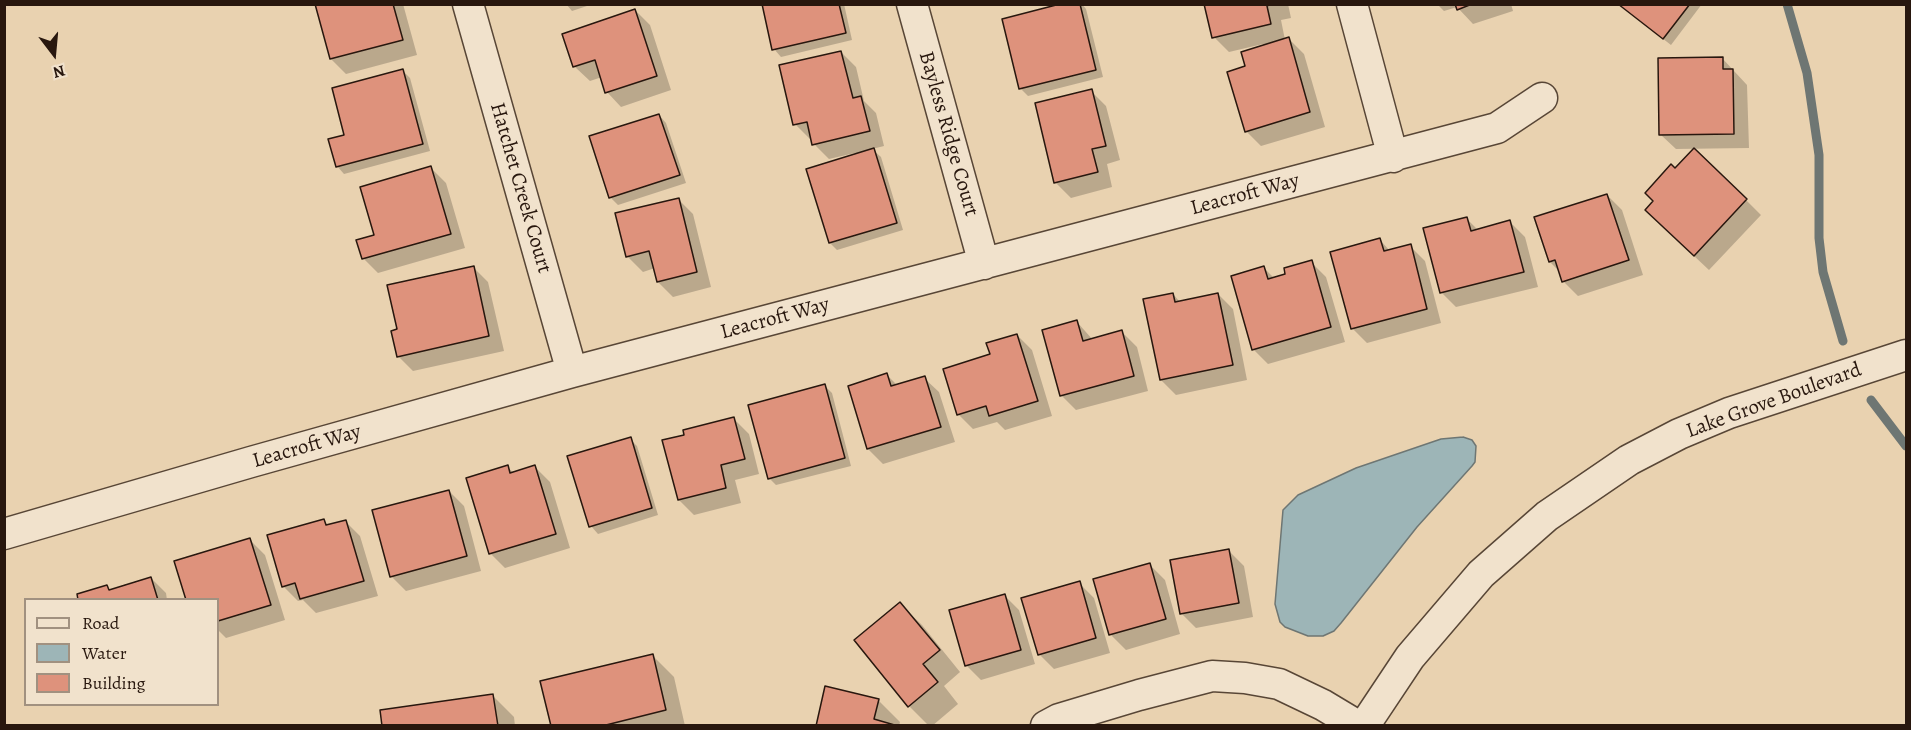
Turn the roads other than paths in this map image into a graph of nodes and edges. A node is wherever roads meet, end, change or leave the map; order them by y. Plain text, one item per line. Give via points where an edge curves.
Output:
1 (468, 4) edge
2 (912, 4) edge
3 (1352, 4) edge
4 (1542, 98) dead end
5 (1393, 157) junction
6 (984, 264) junction
7 (1906, 354) edge
8 (572, 372) junction
9 (4, 534) edge
10 (1046, 726) edge
11 (1358, 726) edge
12 (1364, 726) edge

1 - 8 street, Hatchet Creek Court
2 - 6 street, Bayless Ridge Court
3 - 5 street
4 - 5 street, Leacroft Way via 1497,128
5 - 6 street, Leacroft Way
6 - 8 street, Leacroft Way
7 - 12 street, Lake Grove Boulevard via 1729,413 1679,434 1629,460 1547,516 1481,574 1410,657
8 - 9 street, Leacroft Way
10 - 11 street via 1212,676 1279,684

